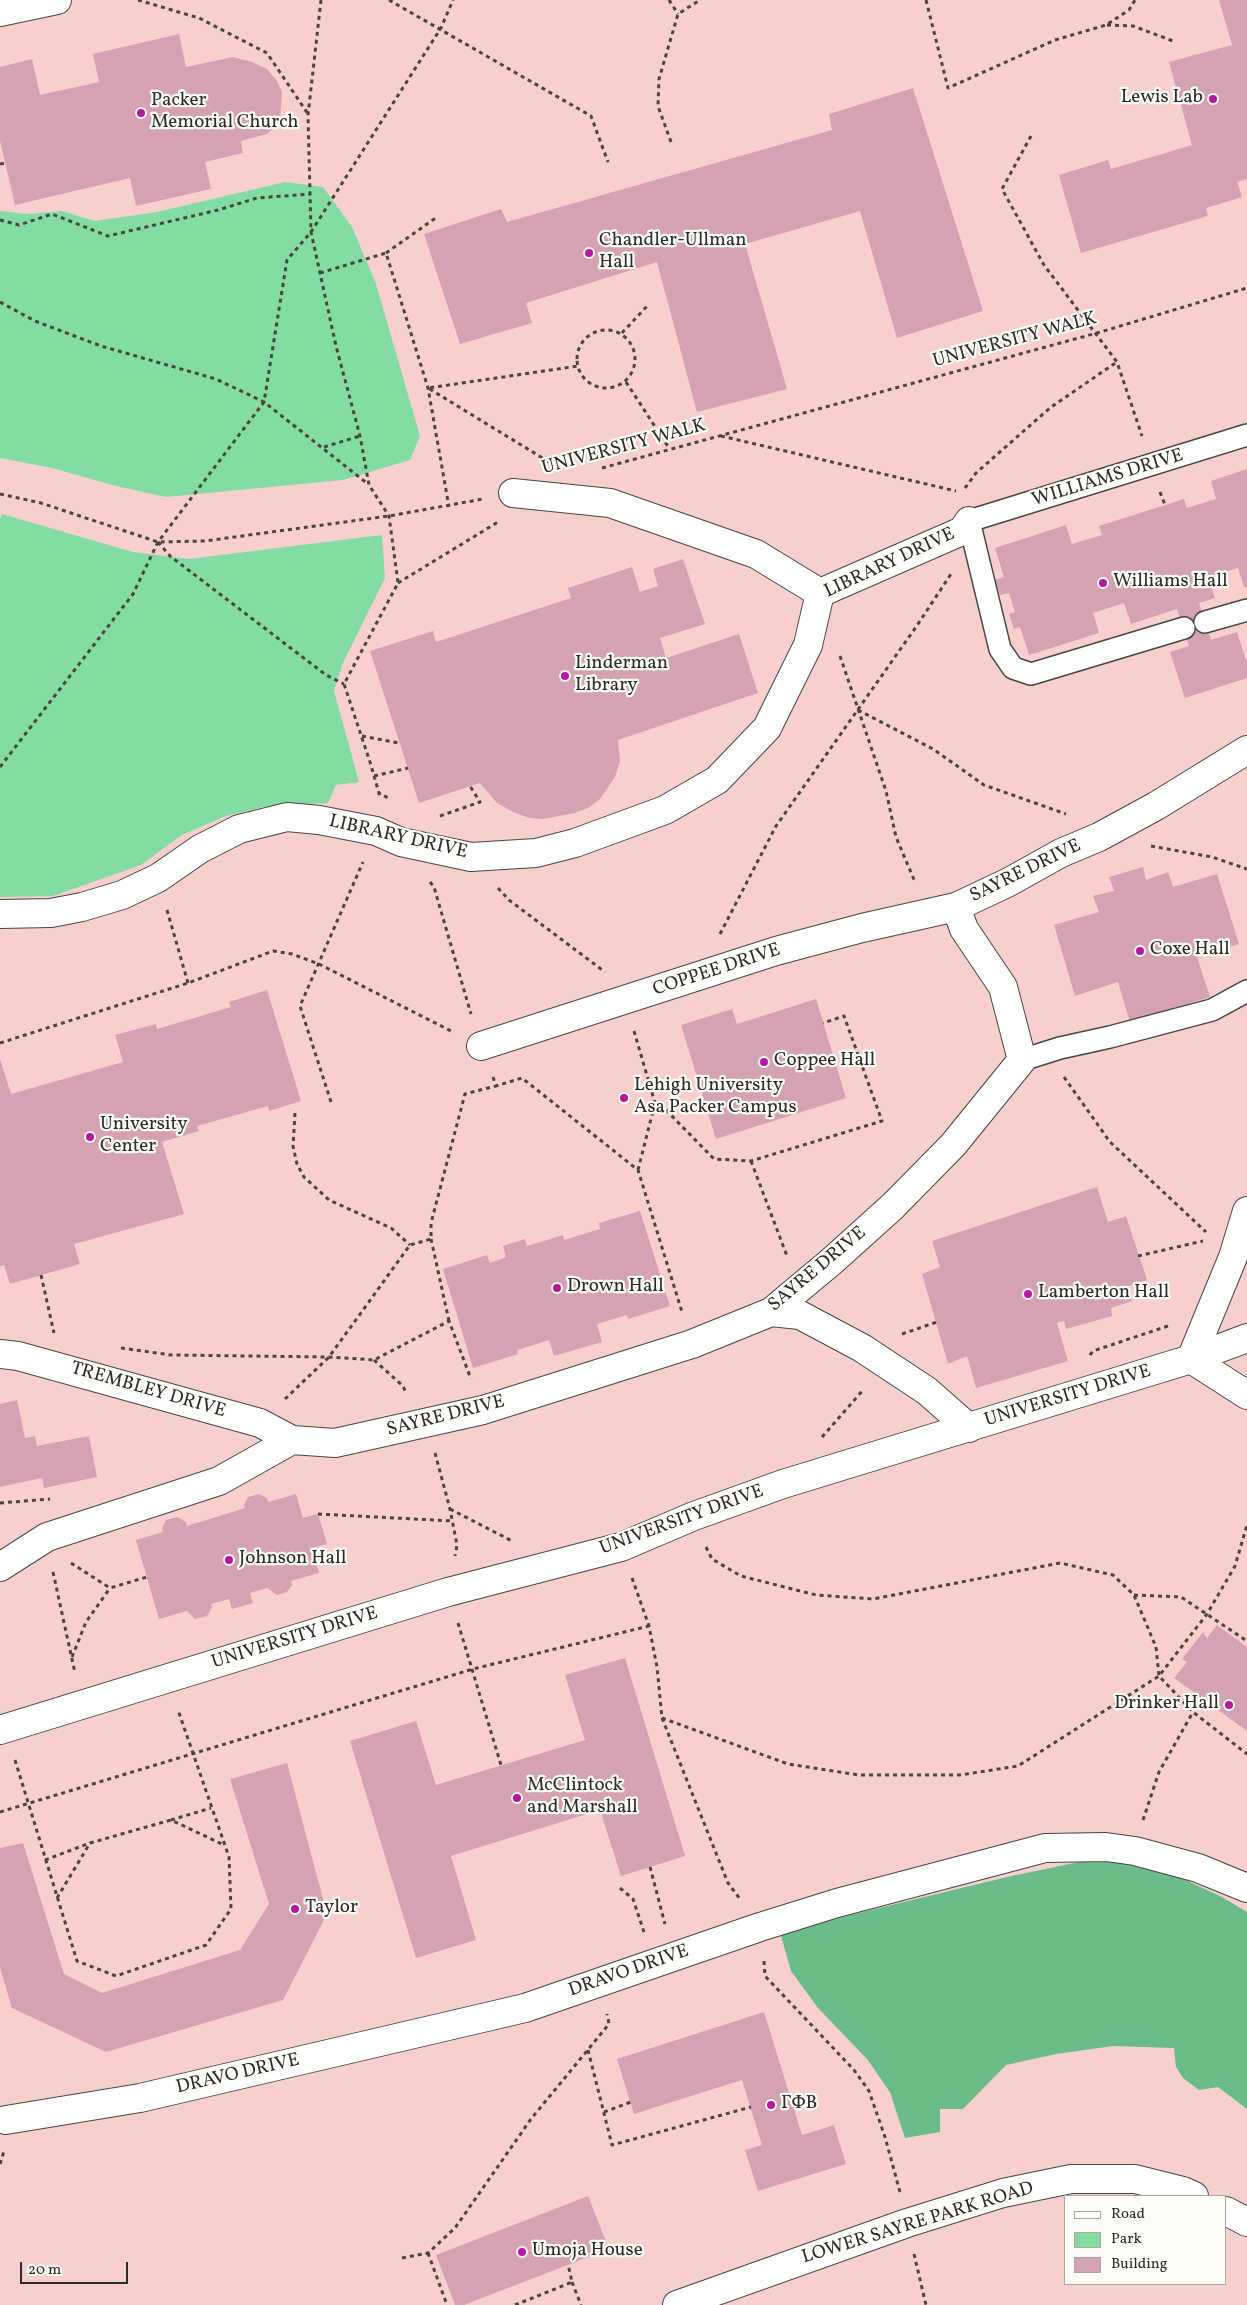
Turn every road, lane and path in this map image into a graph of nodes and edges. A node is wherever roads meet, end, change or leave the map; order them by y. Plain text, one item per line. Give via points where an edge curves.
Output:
1 (57, 0) edge
2 (138, 0) edge
3 (322, 0) edge
4 (389, 0) edge
5 (453, 0) edge
6 (669, 0) edge
7 (700, 0) edge
8 (926, 0) edge
9 (1136, 0) edge
10 (0, 12) edge
11 (678, 14) junction
12 (1106, 25) junction
13 (441, 28) junction
14 (1173, 41) dead end
15 (308, 114) junction
16 (1031, 136) dead end
17 (671, 142) dead end
18 (5, 162) dead end
19 (608, 162) dead end
20 (0, 164) edge
21 (311, 194) junction
22 (437, 217) dead end
23 (0, 220) edge
24 (311, 232) junction
25 (386, 253) junction
26 (320, 273) junction
27 (1247, 288) edge
28 (0, 302) edge
29 (649, 304) dead end
30 (622, 333) junction
31 (1097, 333) junction
32 (1117, 362) junction
33 (578, 366) junction
34 (626, 382) junction
35 (428, 388) junction
36 (264, 402) junction
37 (1247, 435) edge
38 (360, 436) junction
39 (721, 436) junction
40 (323, 447) junction
41 (669, 448) junction
42 (556, 466) dead end
43 (1152, 466) junction
44 (599, 469) dead end
45 (369, 485) junction
46 (0, 494) edge
47 (526, 494) junction
48 (449, 507) junction
49 (389, 516) junction
50 (969, 521) junction
51 (158, 542) junction
52 (953, 570) dead end
53 (398, 583) junction
54 (820, 593) junction
55 (1247, 610) edge
56 (1205, 622) dead end
57 (1184, 628) dead end
58 (837, 646) dead end
59 (344, 684) junction
60 (858, 710) junction
61 (362, 736) junction
62 (399, 742) dead end
63 (1247, 750) edge
64 (370, 762) dead end
65 (0, 767) edge
66 (408, 768) dead end
67 (374, 776) dead end
68 (470, 786) dead end
69 (396, 802) dead end
70 (437, 817) dead end
71 (376, 831) junction
72 (1099, 837) junction
73 (401, 842) junction
74 (1247, 869) edge
75 (158, 878) junction
76 (429, 880) dead end
77 (493, 882) dead end
78 (956, 907) junction
79 (0, 914) edge
80 (923, 914) junction
81 (716, 941) dead end
82 (319, 964) junction
83 (188, 983) junction
84 (1247, 991) edge
85 (625, 1001) junction
86 (823, 1023) dead end
87 (0, 1043) edge
88 (481, 1046) junction
89 (1034, 1056) junction
90 (496, 1086) junction
91 (331, 1102) dead end
92 (655, 1103) junction
93 (295, 1113) dead end
94 (751, 1161) junction
95 (638, 1170) junction
96 (1247, 1211) edge
97 (431, 1239) junction
98 (410, 1245) junction
99 (1223, 1248) junction
100 (1138, 1256) dead end
101 (41, 1275) dead end
102 (799, 1289) junction
103 (771, 1312) junction
104 (450, 1321) junction
105 (1170, 1326) dead end
106 (54, 1337) dead end
107 (1247, 1338) edge
108 (692, 1344) junction
109 (118, 1348) dead end
110 (0, 1354) edge
111 (329, 1357) junction
112 (1088, 1357) dead end
113 (1191, 1359) junction
114 (885, 1363) junction
115 (1247, 1395) edge
116 (483, 1410) junction
117 (260, 1422) junction
118 (969, 1428) junction
119 (821, 1438) dead end
120 (292, 1440) junction
121 (436, 1455) dead end
122 (54, 1498) dead end
123 (39, 1500) junction
124 (0, 1502) edge
125 (450, 1509) junction
126 (318, 1514) dead end
127 (694, 1516) junction
128 (453, 1521) junction
129 (1247, 1525) edge
130 (502, 1535) dead end
131 (48, 1543) junction
132 (0, 1567) edge
133 (147, 1577) dead end
134 (110, 1588) junction
135 (448, 1592) junction
136 (1134, 1595) junction
137 (638, 1597) dead end
138 (1207, 1614) junction
139 (649, 1626) junction
140 (1247, 1641) edge
141 (72, 1657) junction
142 (473, 1669) junction
143 (1159, 1676) junction
144 (168, 1678) junction
145 (83, 1704) junction
146 (1193, 1712) junction
147 (662, 1718) junction
148 (0, 1730) edge
149 (192, 1754) junction
150 (1247, 1754) edge
151 (14, 1757) dead end
152 (501, 1765) dead end
153 (27, 1804) junction
154 (211, 1808) junction
155 (0, 1812) edge
156 (170, 1820) junction
157 (1143, 1822) dead end
158 (90, 1843) junction
159 (225, 1846) junction
160 (44, 1860) junction
161 (650, 1867) dead end
162 (728, 1883) dead end
163 (620, 1888) dead end
164 (1247, 1888) edge
165 (57, 1898) junction
166 (666, 1930) dead end
167 (644, 1932) dead end
168 (763, 1952) dead end
169 (609, 2024) dead end
170 (588, 2050) junction
171 (630, 2102) dead end
172 (751, 2108) dead end
173 (604, 2112) junction
174 (2, 2117) edge
175 (4, 2157) dead end
176 (0, 2164) edge
177 (901, 2195) dead end
178 (1192, 2195) edge
179 (1227, 2212) edge
180 (1247, 2222) edge
181 (913, 2247) dead end
182 (428, 2253) junction
183 (402, 2258) dead end
184 (568, 2264) dead end
185 (572, 2282) junction
186 (447, 2305) edge
187 (515, 2305) edge
188 (581, 2305) edge
189 (677, 2305) edge
190 (926, 2305) edge

1 - 10 street
2 - 15 path via 199,18 267,53
3 - 15 path
4 - 13 path
5 - 13 path
6 - 11 path
7 - 11 path
8 - 12 path via 948,88 1055,40
9 - 12 path via 1129,10
11 - 17 path via 659,79 658,97
12 - 14 path via 1133,26
13 - 19 path via 591,116
13 - 24 path
15 - 21 path
16 - 31 path via 1002,189 1044,265
18 - 20 path
21 - 23 path via 257,198 108,236 52,214 19,225
21 - 24 path
22 - 25 path
24 - 26 path
24 - 36 path via 287,260
25 - 26 path
25 - 35 path
26 - 38 path
27 - 31 path, UNIVERSITY WALK
28 - 36 path via 35,321 101,346 216,379
29 - 30 path
30 - 33 path via 605,329 587,336 578,350
30 - 34 path via 629,339 637,360
31 - 32 path
31 - 39 path, UNIVERSITY WALK
32 - 39 path via 1051,407 976,473 961,493
32 - 43 path
33 - 34 path via 587,382 606,389
33 - 35 path
34 - 41 path
35 - 42 path
35 - 48 path
36 - 40 path
36 - 51 path
37 - 43 lane, WILLIAMS DRIVE
38 - 40 path
38 - 45 path
39 - 41 path, UNIVERSITY WALK
40 - 45 path
41 - 44 path, UNIVERSITY WALK
43 - 50 lane, WILLIAMS DRIVE
45 - 49 path
46 - 51 path via 41,503
47 - 48 path
47 - 53 path via 423,570
47 - 54 street via 610,503 756,554
48 - 49 path
49 - 51 path via 205,541
49 - 53 path
50 - 54 street, LIBRARY DRIVE via 962,532
50 - 57 lane via 1000,649 1013,668 1031,674
51 - 59 path via 178,562 326,675
51 - 65 path via 133,594
52 - 60 path
53 - 59 path
54 - 73 street, LIBRARY DRIVE via 808,645 767,728 717,780 665,810 575,843 536,853 471,857
55 - 56 lane
58 - 60 path
59 - 61 path
60 - 72 path via 933,749 984,785 1084,821
60 - 80 path
60 - 81 path via 776,826
61 - 62 path
61 - 64 path
63 - 72 street, SAYRE DRIVE
66 - 67 path
68 - 70 path via 480,802
69 - 73 path via 380,793
71 - 73 street, LIBRARY DRIVE
71 - 75 street, LIBRARY DRIVE via 319,820 287,818 239,829 200,849
71 - 82 path
72 - 74 path via 1212,857
72 - 78 street, SAYRE DRIVE
75 - 79 street, LIBRARY DRIVE via 122,895 82,907 51,913
75 - 83 path
76 - 88 path via 434,887
77 - 85 path via 509,900 607,973 614,993
78 - 80 street, COPPEE DRIVE
78 - 89 street, SAYRE DRIVE via 964,930 1002,987
80 - 85 street, COPPEE DRIVE via 776,951
82 - 83 path via 273,950
82 - 88 path
82 - 91 path via 300,1006
83 - 87 path
84 - 89 lane via 1212,1010
85 - 88 street, COPPEE DRIVE
85 - 92 path
86 - 94 path via 844,1016 882,1121
88 - 90 path
89 - 99 path via 1110,1142
89 - 102 street, SAYRE DRIVE via 893,1206
90 - 95 path via 522,1078
90 - 97 path via 465,1094 431,1223
92 - 94 path via 665,1109 714,1159
92 - 95 path
93 - 98 path via 293,1146 304,1177 330,1200 392,1228
94 - 102 path
95 - 108 path
96 - 99 street
97 - 98 path
97 - 104 path
98 - 111 path
99 - 100 path
99 - 113 street
101 - 106 path
102 - 103 street, SAYRE DRIVE
103 - 108 street, SAYRE DRIVE
103 - 114 street via 800,1315
104 - 111 path via 374,1360
104 - 116 path
105 - 112 path via 1093,1351
107 - 113 street, UNIVERSITY DRIVE
108 - 116 street, SAYRE DRIVE
109 - 111 path via 171,1355
110 - 117 street, TREMBLEY DRIVE via 58,1366
111 - 117 path
113 - 115 street
113 - 118 street, UNIVERSITY DRIVE
114 - 118 street via 927,1391
114 - 119 path
116 - 120 street, SAYRE DRIVE via 335,1443
117 - 120 street, TREMBLEY DRIVE
118 - 127 street, UNIVERSITY DRIVE via 783,1484
120 - 131 street via 219,1480
121 - 125 path
122 - 123 path
123 - 124 path
123 - 131 path
125 - 128 path
125 - 130 path
126 - 128 path
127 - 135 street, UNIVERSITY DRIVE via 621,1547
127 - 136 path via 712,1559 741,1576 816,1595 873,1599 1060,1562 1113,1575
128 - 135 path via 457,1545
129 - 138 path via 1235,1566
131 - 132 street
131 - 134 path
131 - 141 path
133 - 134 path
134 - 141 path via 86,1622
135 - 142 path
135 - 144 street, UNIVERSITY DRIVE
136 - 138 path via 1180,1597
136 - 143 path via 1156,1647
137 - 139 path
138 - 140 path
138 - 143 path
139 - 142 path
139 - 147 path
141 - 145 path
142 - 149 path
142 - 152 path
143 - 146 path
143 - 147 path via 1018,1766 960,1775 858,1775 788,1764
144 - 145 street, UNIVERSITY DRIVE
144 - 149 path
145 - 148 street, UNIVERSITY DRIVE
146 - 150 path
146 - 157 path via 1159,1772
147 - 162 path
149 - 153 path
149 - 154 path
151 - 153 path
153 - 155 path
153 - 160 path
154 - 156 path
154 - 159 path
156 - 158 path
156 - 159 path
158 - 160 path
158 - 165 path
159 - 165 path via 229,1858 231,1909 206,1945 116,1976 77,1961
160 - 165 path
161 - 166 path
163 - 167 path via 633,1899
164 - 174 street, DRAVO DRIVE via 1198,1868 1135,1851 1106,1847 1046,1848 837,1903 524,2008 140,2098
168 - 177 path via 765,1976 854,2070 869,2091
169 - 170 path
170 - 173 path
170 - 182 path via 531,2119 455,2228
171 - 173 path
172 - 173 path via 612,2145
175 - 176 path
178 - 189 street, LOWER SAYRE PARK ROAD via 1135,2179 1071,2179 1004,2193 907,2223
179 - 180 street
181 - 190 path
182 - 183 path
182 - 186 path
184 - 185 path
185 - 187 path
185 - 188 path

